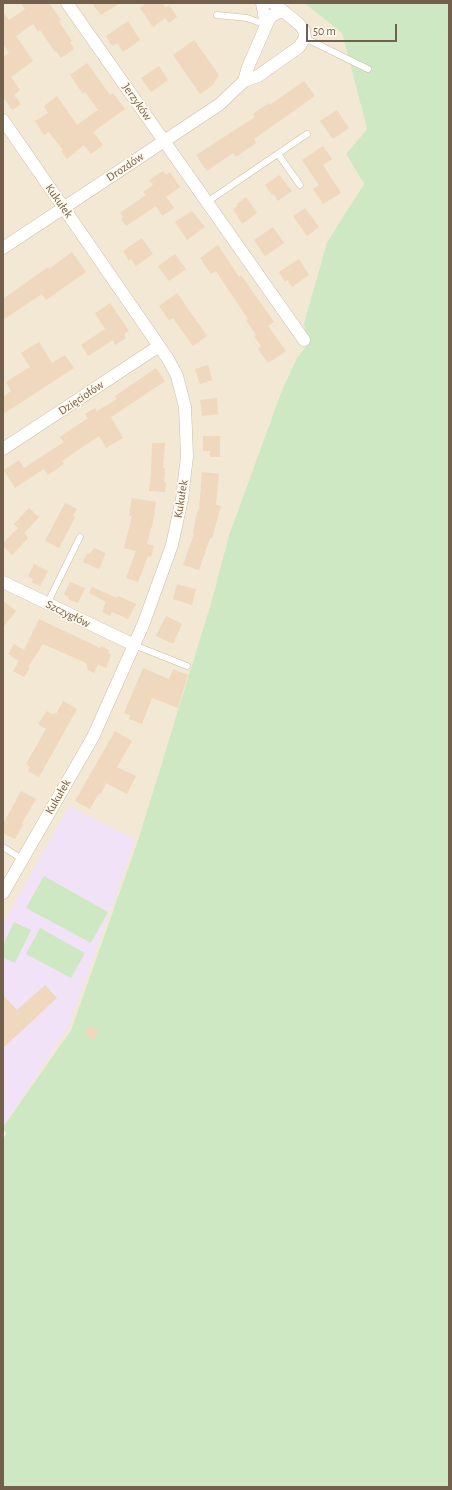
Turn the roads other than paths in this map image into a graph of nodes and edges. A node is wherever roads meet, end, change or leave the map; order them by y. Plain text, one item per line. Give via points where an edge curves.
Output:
1 (67, 3) edge
2 (262, 3) edge
3 (273, 3) edge
4 (283, 11) junction
5 (217, 15) dead end
6 (266, 25) junction
7 (305, 38) junction
8 (368, 69) dead end
9 (244, 81) junction
10 (3, 120) edge
11 (307, 134) dead end
12 (164, 141) junction
13 (278, 154) junction
14 (300, 186) dead end
15 (207, 202) junction
16 (64, 208) junction
17 (3, 248) edge
18 (304, 340) dead end
19 (159, 346) junction
20 (3, 449) edge
21 (80, 537) dead end
22 (3, 582) edge
23 (47, 604) junction
24 (134, 645) junction
25 (187, 666) dead end
26 (3, 847) edge
27 (22, 859) junction
28 (3, 893) edge

1 - 12 street, Jerzyków
2 - 6 street
3 - 4 street
4 - 6 street, Drozdów via 273,15
4 - 7 street via 304,30
5 - 6 lane via 247,18
6 - 9 street, Drozdów
7 - 8 lane
7 - 9 street, Drozdów via 299,47 258,76
9 - 12 street, Drozdów via 225,100
10 - 16 street, Kukułek
11 - 13 lane
12 - 15 street, Jerzyków
12 - 16 street, Drozdów
13 - 14 lane
13 - 15 lane
15 - 18 street, Jerzyków
16 - 17 street, Drozdów
16 - 19 street, Kukułek
19 - 20 street, Dzięciołów
19 - 24 street, Kukułek via 177,376 185,407 187,456 182,499 172,546
21 - 23 lane
22 - 23 street, Szczygłów
23 - 24 street, Szczygłów
24 - 25 lane
24 - 27 street, Kukułek via 93,737
26 - 27 lane
27 - 28 street, Kukułek

